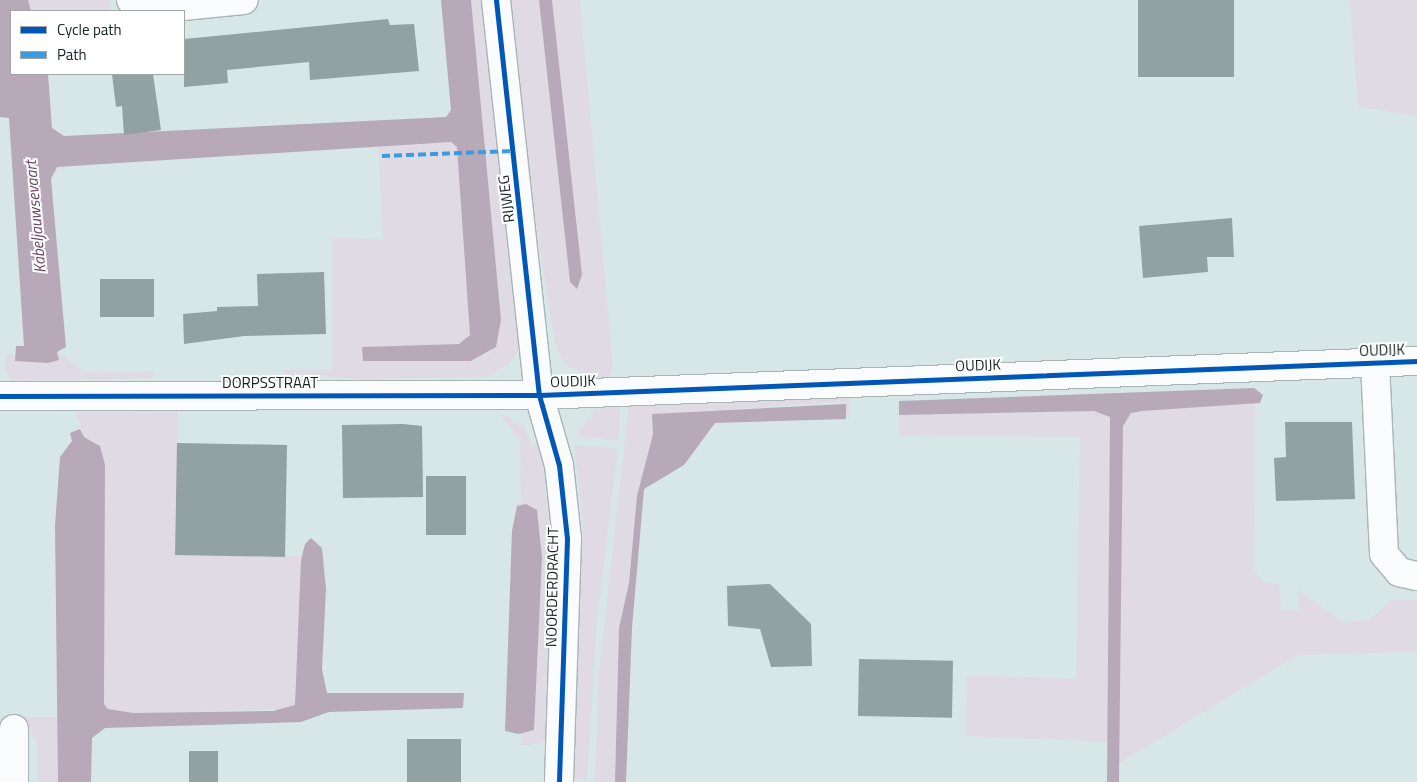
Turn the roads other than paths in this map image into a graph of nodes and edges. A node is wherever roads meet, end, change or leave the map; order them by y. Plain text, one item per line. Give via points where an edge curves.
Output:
1 (131, 0) edge
2 (244, 0) edge
3 (496, 0) edge
4 (1417, 361) edge
5 (1375, 363) junction
6 (539, 394) junction
7 (0, 396) edge
8 (1417, 576) edge
9 (14, 729) dead end
10 (14, 782) edge
11 (560, 782) edge

1 - 2 street via 153,10
3 - 6 street, RIJWEG
4 - 5 street, OUDIJK
5 - 6 street, OUDIJK
5 - 8 street via 1384,554 1399,572
6 - 7 street, DORPSSTRAAT
6 - 11 street, NOORDERDRACHT via 559,465 567,540
9 - 10 street

